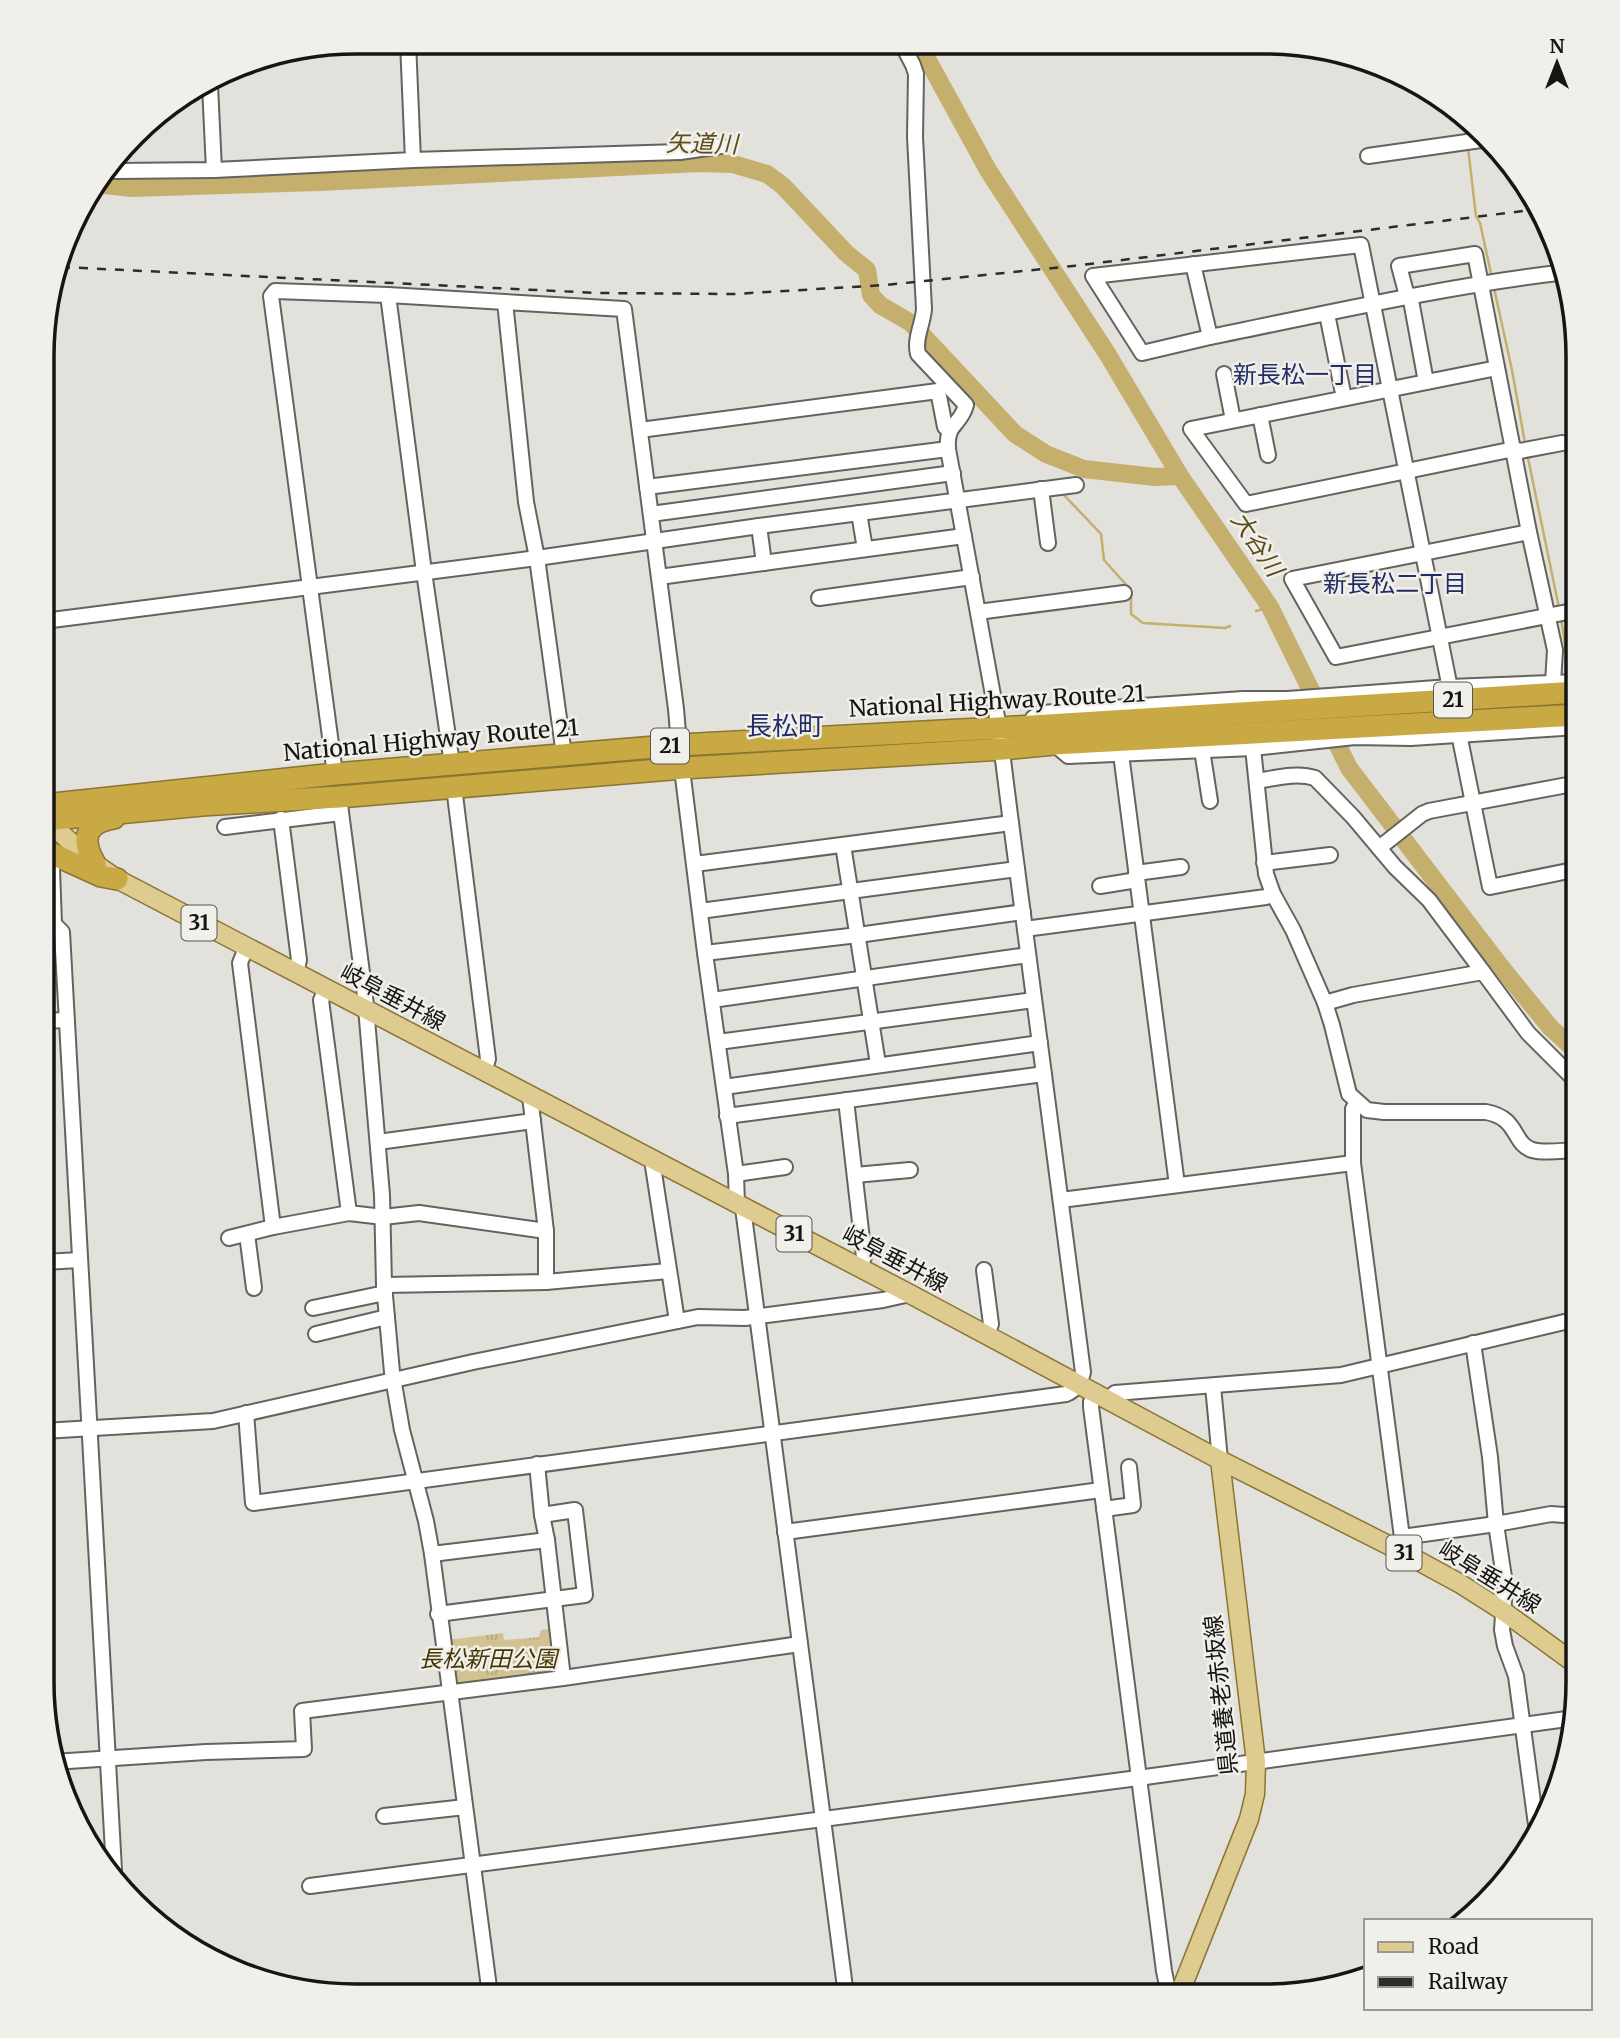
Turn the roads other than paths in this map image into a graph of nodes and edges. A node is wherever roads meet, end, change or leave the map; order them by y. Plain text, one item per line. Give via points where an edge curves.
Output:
1 (409, 54) edge
2 (908, 54) edge
3 (210, 92) edge
4 (1475, 141) edge
5 (721, 146) dead end
6 (1368, 156) dead end
7 (413, 160) junction
8 (214, 170) junction
9 (119, 171) edge
10 (1193, 264) junction
11 (1554, 274) edge
12 (1488, 282) junction
13 (388, 295) junction
14 (1408, 296) junction
15 (505, 302) junction
16 (1373, 304) junction
17 (1327, 314) junction
18 (1210, 337) junction
19 (1497, 368) junction
20 (1224, 374) dead end
21 (1426, 382) junction
22 (1389, 389) junction
23 (1344, 398) junction
24 (1260, 415) junction
25 (1233, 421) junction
26 (950, 429) junction
27 (640, 430) junction
28 (1563, 443) dead end
29 (948, 449) junction
30 (1522, 450) junction
31 (1268, 455) dead end
32 (786, 469) junction
33 (1407, 470) junction
34 (953, 473) junction
35 (1076, 485) dead end
36 (648, 487) junction
37 (1041, 489) junction
38 (826, 491) junction
39 (792, 495) junction
40 (958, 500) junction
41 (859, 513) junction
42 (651, 514) junction
43 (828, 517) junction
44 (799, 521) junction
45 (759, 526) junction
46 (1529, 532) junction
47 (964, 536) junction
48 (655, 541) junction
49 (1048, 543) dead end
50 (865, 549) junction
51 (1421, 553) junction
52 (537, 558) junction
53 (764, 563) junction
54 (424, 572) junction
55 (659, 577) junction
56 (972, 578) junction
57 (310, 587) junction
58 (1125, 593) dead end
59 (819, 598) dead end
60 (978, 612) junction
61 (1562, 612) edge
62 (54, 620) edge
63 (1438, 636) junction
64 (1566, 681) edge
65 (1566, 687) edge
66 (1566, 687) edge
67 (1450, 690) junction
68 (1343, 701) junction
69 (1298, 720) junction
70 (1566, 721) edge
71 (1566, 722) edge
72 (1458, 731) junction
73 (1352, 732) junction
74 (1001, 738) junction
75 (1054, 744) junction
76 (679, 746) junction
77 (1253, 748) junction
78 (1202, 750) junction
79 (1121, 754) junction
80 (564, 755) junction
81 (452, 764) junction
82 (683, 768) junction
83 (335, 774) junction
84 (1257, 781) junction
85 (1566, 785) edge
86 (454, 787) junction
87 (1210, 801) dead end
88 (1474, 803) junction
89 (202, 805) junction
90 (340, 805) junction
91 (54, 815) edge
92 (54, 815) edge
93 (281, 819) junction
94 (1011, 824) junction
95 (54, 825) edge
96 (225, 827) dead end
97 (843, 845) junction
98 (1382, 846) junction
99 (54, 854) edge
100 (1330, 855) dead end
101 (1264, 863) junction
102 (95, 864) junction
103 (695, 864) junction
104 (1181, 867) dead end
105 (1017, 869) junction
106 (1566, 871) edge
107 (1136, 876) junction
108 (117, 880) junction
109 (1100, 886) dead end
110 (850, 890) junction
111 (1273, 894) junction
112 (700, 911) junction
113 (1023, 912) junction
114 (1141, 914) junction
115 (54, 927) edge
116 (1025, 929) junction
117 (858, 935) junction
118 (246, 948) junction
119 (705, 953) junction
120 (1028, 955) junction
121 (1483, 972) junction
122 (296, 973) junction
123 (865, 977) junction
124 (326, 990) junction
125 (712, 1000) junction
126 (1034, 1000) junction
127 (1325, 1003) junction
128 (366, 1011) junction
129 (66, 1020) junction
130 (54, 1021) edge
131 (872, 1021) junction
132 (718, 1042) junction
133 (1040, 1042) junction
134 (878, 1064) junction
135 (1566, 1071) edge
136 (484, 1072) junction
137 (1044, 1074) junction
138 (724, 1087) junction
139 (530, 1097) junction
140 (846, 1100) junction
141 (1357, 1102) junction
142 (727, 1116) junction
143 (533, 1121) junction
144 (377, 1142) junction
145 (1566, 1150) edge
146 (652, 1160) junction
147 (1353, 1163) junction
148 (785, 1167) dead end
149 (910, 1170) dead end
150 (736, 1174) junction
151 (855, 1175) junction
152 (1177, 1185) junction
153 (1061, 1200) junction
154 (740, 1206) junction
155 (349, 1213) junction
156 (383, 1217) junction
157 (274, 1227) junction
158 (546, 1231) junction
159 (247, 1234) junction
160 (229, 1238) dead end
161 (80, 1259) junction
162 (54, 1261) edge
163 (859, 1268) junction
164 (984, 1270) dead end
165 (668, 1271) junction
166 (546, 1282) junction
167 (254, 1289) dead end
168 (384, 1289) junction
169 (910, 1294) junction
170 (313, 1308) dead end
171 (758, 1316) junction
172 (387, 1317) junction
173 (677, 1321) junction
174 (1566, 1321) edge
175 (316, 1335) dead end
176 (987, 1335) junction
177 (1473, 1343) junction
178 (1380, 1366) junction
179 (394, 1380) junction
180 (1078, 1383) junction
181 (1213, 1386) junction
182 (1102, 1396) junction
183 (246, 1413) junction
184 (89, 1429) junction
185 (54, 1431) edge
186 (772, 1433) junction
187 (1220, 1460) junction
188 (537, 1464) junction
189 (1129, 1468) dead end
190 (415, 1480) junction
191 (1101, 1490) junction
192 (1104, 1510) junction
193 (542, 1515) junction
194 (1566, 1515) edge
195 (1496, 1524) junction
196 (785, 1532) junction
197 (547, 1541) junction
198 (1402, 1544) junction
199 (432, 1554) junction
200 (554, 1599) junction
201 (1503, 1611) junction
202 (438, 1614) junction
203 (800, 1644) junction
204 (1566, 1657) edge
205 (563, 1678) junction
206 (449, 1693) junction
207 (1563, 1720) edge
208 (1523, 1726) junction
209 (107, 1759) junction
210 (65, 1761) edge
211 (1256, 1762) junction
212 (1138, 1778) junction
213 (465, 1807) junction
214 (1535, 1815) edge
215 (384, 1816) dead end
216 (824, 1818) junction
217 (113, 1860) edge
218 (472, 1866) junction
219 (310, 1886) dead end
220 (488, 1984) edge
221 (845, 1984) edge
222 (1167, 1984) edge
223 (1183, 1984) edge

1 - 7 street
2 - 26 street via 916,74 924,309 915,346 966,405
3 - 8 street
4 - 6 street
5 - 7 street via 680,152
7 - 8 street
8 - 9 street
10 - 16 street via 1361,245
10 - 18 street
10 - 18 street via 1093,276 1142,353
11 - 12 street
12 - 14 street
12 - 14 street via 1475,254 1399,266
12 - 19 street
13 - 15 street
13 - 54 street
13 - 57 street via 275,291 271,296
14 - 16 street
14 - 21 street
15 - 27 street via 624,309
15 - 52 street via 526,502
16 - 17 street
16 - 22 street
17 - 18 street
17 - 23 street
19 - 21 street
19 - 30 street
20 - 25 street
21 - 22 street
22 - 23 street
22 - 33 street
23 - 24 street
24 - 25 street
24 - 31 street
25 - 33 street via 1191,429 1246,505
26 - 27 street via 945,427 938,391
26 - 29 street
27 - 36 street
28 - 30 street
29 - 32 street
29 - 34 street
30 - 33 street
30 - 46 street
32 - 36 street
32 - 39 street
33 - 51 street
34 - 38 street
34 - 40 street
35 - 37 street
36 - 42 street
37 - 40 street
37 - 49 street
38 - 39 street
38 - 43 street
39 - 42 street
39 - 44 street
40 - 41 street
40 - 47 street
41 - 43 street
41 - 50 street
42 - 48 street
43 - 44 street
44 - 45 street
45 - 48 street
45 - 53 street
46 - 51 street
46 - 61 street
47 - 50 street
47 - 56 street
48 - 52 street
48 - 55 street
50 - 53 street
51 - 63 street
51 - 63 street via 1292,579 1336,657
52 - 54 street
52 - 80 street
53 - 55 street
54 - 57 street
54 - 81 street
55 - 76 street
56 - 59 street
56 - 60 street
57 - 62 street
57 - 83 street
58 - 60 street
60 - 74 street
61 - 63 street
61 - 64 street via 1555,650
63 - 67 street
65 - 67 street
66 - 68 highway, National Highway Route 21 / 21
67 - 68 street
68 - 69 highway, National Highway Route 21 / 21
69 - 73 highway, National Highway Route 21 / 21
69 - 74 highway, National Highway Route 21 / 21 via 1031,725
69 - 75 highway, National Highway Route 21 / 21
69 - 77 street
70 - 73 highway, National Highway Route 21 / 21
71 - 72 street
72 - 73 street via 1411,738
72 - 88 street
74 - 75 highway, National Highway Route 21 / 21
74 - 76 highway, National Highway Route 21 / 21
74 - 82 highway, National Highway Route 21 / 21
74 - 94 street
75 - 79 street via 1068,757
76 - 80 highway, National Highway Route 21 / 21
76 - 82 street
77 - 78 street
77 - 84 street
78 - 79 street
78 - 87 street
79 - 107 street
80 - 81 highway, National Highway Route 21 / 21
81 - 83 highway, National Highway Route 21 / 21
82 - 86 highway, National Highway Route 21 / 21
82 - 103 street
83 - 91 highway, National Highway Route 21 / 21
84 - 98 street via 1296,775 1315,778
84 - 101 street
85 - 88 street
86 - 90 highway, National Highway Route 21 / 21
86 - 136 street via 488,1059
88 - 98 street via 1429,811
88 - 106 street via 1490,887
89 - 90 highway, National Highway Route 21 / 21
89 - 92 highway, National Highway Route 21 / 21
89 - 102 highway, 21 via 102,820 86,840
90 - 93 street
90 - 128 street
93 - 96 street
93 - 122 street via 299,960
94 - 97 street
94 - 105 street
95 - 102 main road, 岐阜垂井線 / 31
97 - 103 street
97 - 110 street
98 - 121 street
99 - 108 highway
100 - 101 street
101 - 111 street
102 - 108 main road, 岐阜垂井線 / 31
103 - 112 street
104 - 107 street
105 - 110 street
105 - 113 street
107 - 109 street
107 - 114 street
108 - 118 main road, 岐阜垂井線 / 31
110 - 112 street
110 - 117 street
111 - 114 street
111 - 127 street
112 - 119 street
113 - 116 street
113 - 117 street
114 - 116 street
114 - 152 street
115 - 129 street via 62,932
116 - 120 street
117 - 119 street
117 - 123 street
118 - 122 main road, 岐阜垂井線 / 31
118 - 157 street via 240,963
119 - 125 street
120 - 123 street
120 - 126 street
121 - 127 street
121 - 135 street via 1528,1033
122 - 124 main road, 岐阜垂井線 / 31
123 - 125 street
123 - 131 street
124 - 128 main road, 岐阜垂井線 / 31
124 - 155 street via 321,1000
125 - 132 street
126 - 131 street
126 - 133 street
127 - 141 street via 1349,1094
128 - 136 main road, 岐阜垂井線 / 31
128 - 144 street
129 - 130 street
129 - 161 street
131 - 132 street
131 - 134 street
132 - 138 street
133 - 134 street
133 - 137 street
134 - 138 street
136 - 139 main road, 岐阜垂井線 / 31
137 - 140 street
137 - 153 street
138 - 142 street
139 - 143 street
139 - 146 main road, 岐阜垂井線 / 31
140 - 142 street
140 - 151 street
141 - 145 street via 1367,1110 1384,1112 1499,1114 1531,1149
141 - 147 street via 1353,1109
142 - 150 street
143 - 144 street
143 - 158 street
144 - 156 street
146 - 154 main road, 岐阜垂井線 / 31
146 - 165 street
147 - 152 street
147 - 178 street
148 - 150 street
149 - 151 street
150 - 154 street
151 - 163 street via 864,1257
152 - 153 street
153 - 180 street via 1083,1372
154 - 163 main road, 岐阜垂井線 / 31
154 - 171 street
155 - 156 street
155 - 157 street
156 - 158 street via 419,1213
156 - 168 street
157 - 159 street
158 - 166 street
159 - 160 street
159 - 167 street
161 - 162 street
161 - 184 street
163 - 169 main road, 岐阜垂井線 / 31
164 - 176 street via 991,1324
165 - 166 street
165 - 173 street
166 - 168 street
168 - 170 street
168 - 172 street
169 - 171 street
169 - 176 main road, 岐阜垂井線 / 31
171 - 173 street
171 - 186 street
172 - 175 street
172 - 179 street
173 - 179 street
174 - 177 street
176 - 180 main road, 岐阜垂井線 / 31
177 - 178 street
177 - 195 street
178 - 181 street via 1323,1377
178 - 198 street
179 - 183 street
179 - 190 street
180 - 182 main road, 岐阜垂井線 / 31
180 - 186 street via 1066,1394
181 - 182 street
181 - 187 street
182 - 187 main road, 岐阜垂井線 / 31
182 - 191 street via 1091,1402
183 - 184 street via 213,1421
183 - 190 street via 253,1503
184 - 185 street
184 - 209 street
186 - 188 street
186 - 196 street
187 - 198 main road, 岐阜垂井線 / 31
187 - 211 main road, 県道養老赤坂線
188 - 190 street
188 - 193 street
189 - 192 street via 1133,1505
190 - 199 street
191 - 192 street
191 - 196 street
192 - 212 street
193 - 197 street
193 - 200 street via 575,1510 585,1595
194 - 195 street
195 - 198 street
195 - 201 street via 1505,1584
196 - 203 street
197 - 199 street
197 - 200 street
198 - 201 main road, 岐阜垂井線 / 31
199 - 202 street
200 - 202 street
200 - 205 street
201 - 204 main road, 岐阜垂井線 / 31
201 - 208 street via 1502,1630 1516,1676
202 - 206 street
203 - 205 street
203 - 216 street
205 - 206 street
206 - 209 street via 302,1711 304,1749
206 - 213 street
207 - 208 street
208 - 211 street
208 - 214 street
209 - 210 street
209 - 217 street
211 - 212 street
211 - 223 main road, 県道養老赤坂線 via 1249,1819
212 - 216 street
212 - 222 street
213 - 215 street
213 - 218 street
216 - 218 street
216 - 221 street
218 - 219 street
218 - 220 street

